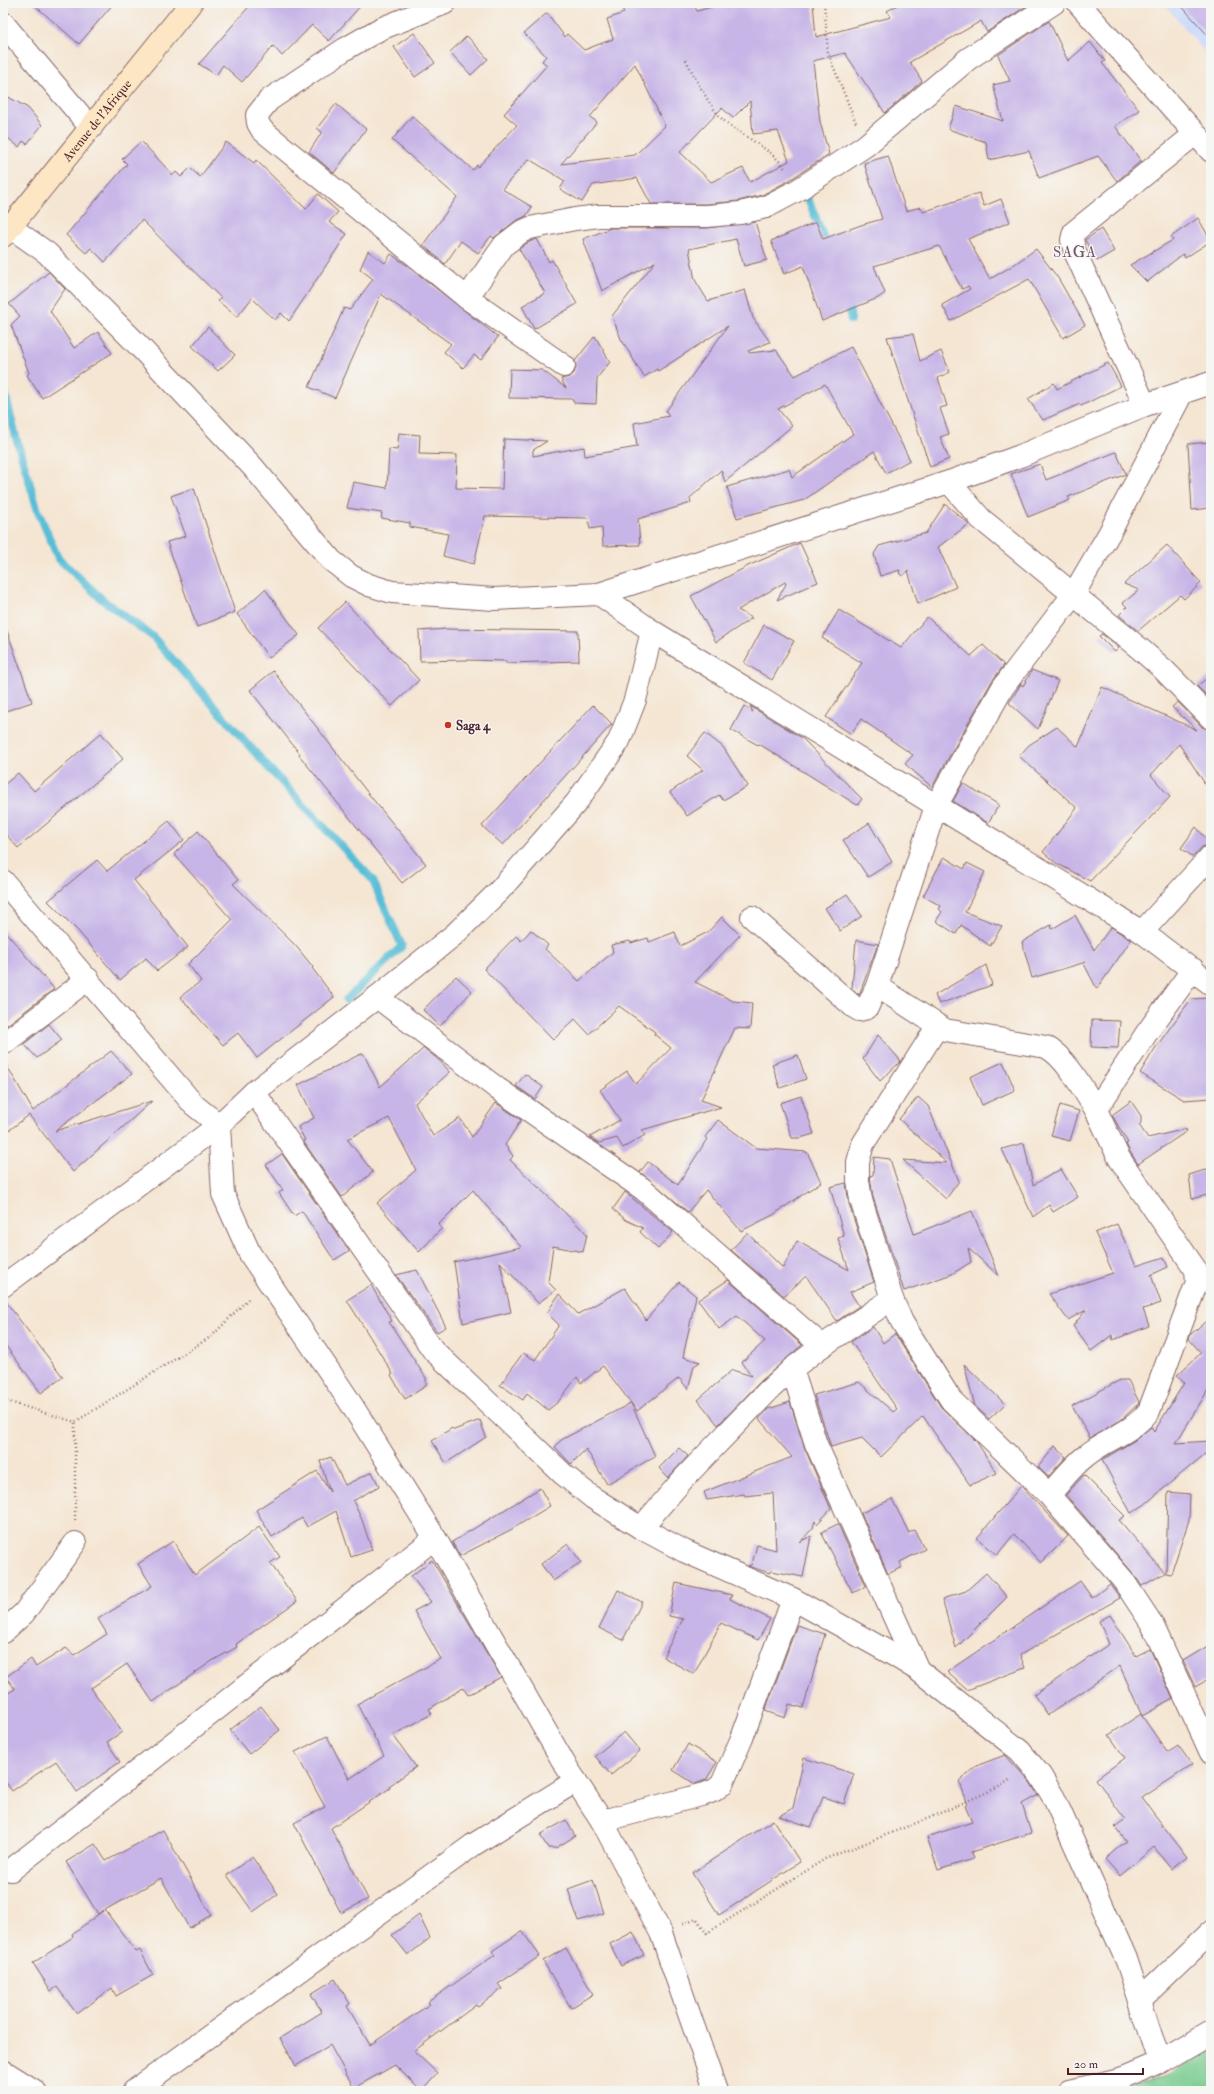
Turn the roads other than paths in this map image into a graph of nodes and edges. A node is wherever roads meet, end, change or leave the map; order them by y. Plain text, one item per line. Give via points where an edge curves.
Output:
1 (190, 3) edge
2 (445, 3) edge
3 (1054, 3) edge
4 (1078, 3) edge
5 (3, 23) edge
6 (91, 128) junction
7 (1195, 134) junction
8 (1211, 151) edge
9 (5, 228) edge
10 (467, 298) junction
11 (564, 366) dead end
12 (1211, 383) edge
13 (1182, 394) junction
14 (1145, 405) junction
15 (949, 482) junction
16 (598, 594) junction
17 (1073, 595) junction
18 (652, 631) junction
19 (1211, 718) edge
20 (936, 806) junction
21 (1211, 856) edge
22 (3, 881) edge
23 (752, 917) dead end
24 (1142, 932) junction
25 (1193, 968) junction
26 (88, 979) junction
27 (1211, 984) edge
28 (877, 986) junction
29 (377, 997) junction
30 (938, 1027) junction
31 (3, 1044) edge
32 (254, 1092) junction
33 (1096, 1110) junction
34 (219, 1125) junction
35 (3, 1286) edge
36 (892, 1299) junction
37 (822, 1346) junction
38 (792, 1369) junction
39 (1049, 1495) junction
40 (641, 1528) junction
41 (435, 1538) junction
42 (75, 1543) road end
43 (792, 1599) junction
44 (3, 1632) edge
45 (918, 1670) junction
46 (1211, 1753) edge
47 (576, 1781) junction
48 (602, 1821) junction
49 (11, 1870) dead end
50 (1211, 1932) edge
51 (1140, 2000) junction
52 (1211, 2032) edge
53 (1160, 2062) junction
54 (3, 2071) edge
55 (139, 2089) edge
56 (35, 2091) edge
57 (716, 2091) edge
58 (1069, 2091) edge

1 - 6 main road, Avenue de l'Afrique
2 - 10 street via 380,29 345,49 270,100 257,115 262,130
3 - 10 street via 968,59 865,146 798,190 766,207 740,213 685,217 599,216 530,228 504,245
4 - 7 street
5 - 6 street
6 - 9 main road, Avenue de l'Afrique
7 - 8 street
7 - 14 street via 1074,232 1072,240 1075,252
9 - 16 street via 47,253 252,466 331,560 350,576 392,592 494,599
10 - 11 street
12 - 13 street
13 - 14 street
13 - 17 street via 1110,532
14 - 15 street
15 - 16 street
15 - 17 street via 981,519
16 - 18 street
17 - 19 street via 1163,669
17 - 20 street via 1003,687
18 - 20 street
18 - 29 street via 635,700 619,741 594,778 542,844 499,891 455,934
20 - 24 street
20 - 28 street
21 - 24 street
22 - 26 street
23 - 28 street via 858,1010 868,1008
24 - 25 street
25 - 27 street
25 - 33 street
26 - 31 street
26 - 34 street via 194,1105
28 - 30 street
29 - 32 street
29 - 37 street via 498,1089 643,1189
30 - 33 street via 951,1032 1052,1050
30 - 36 street via 862,1144 858,1162 862,1200
32 - 34 street
32 - 40 street via 433,1350 563,1474 593,1498
33 - 39 street via 1116,1153 1196,1270 1197,1282 1149,1411 1130,1430 1087,1454
34 - 35 street
34 - 41 street via 223,1194 250,1254 348,1400
36 - 37 street
36 - 39 street via 902,1322 951,1400
37 - 38 street
38 - 40 street via 690,1472
38 - 45 street via 816,1444
39 - 46 street via 1123,1580 1140,1604 1165,1650
40 - 43 street via 684,1551
41 - 47 street
41 - 49 street
42 - 44 street via 24,1613
43 - 45 street
43 - 48 street via 742,1738 722,1784 705,1794
45 - 51 street via 1020,1751 1032,1765 1054,1798 1127,1961
47 - 48 street
47 - 55 street via 473,1845
48 - 57 street via 662,1933
50 - 51 street
51 - 53 street
52 - 53 street
53 - 58 street via 1120,2078
54 - 56 street

